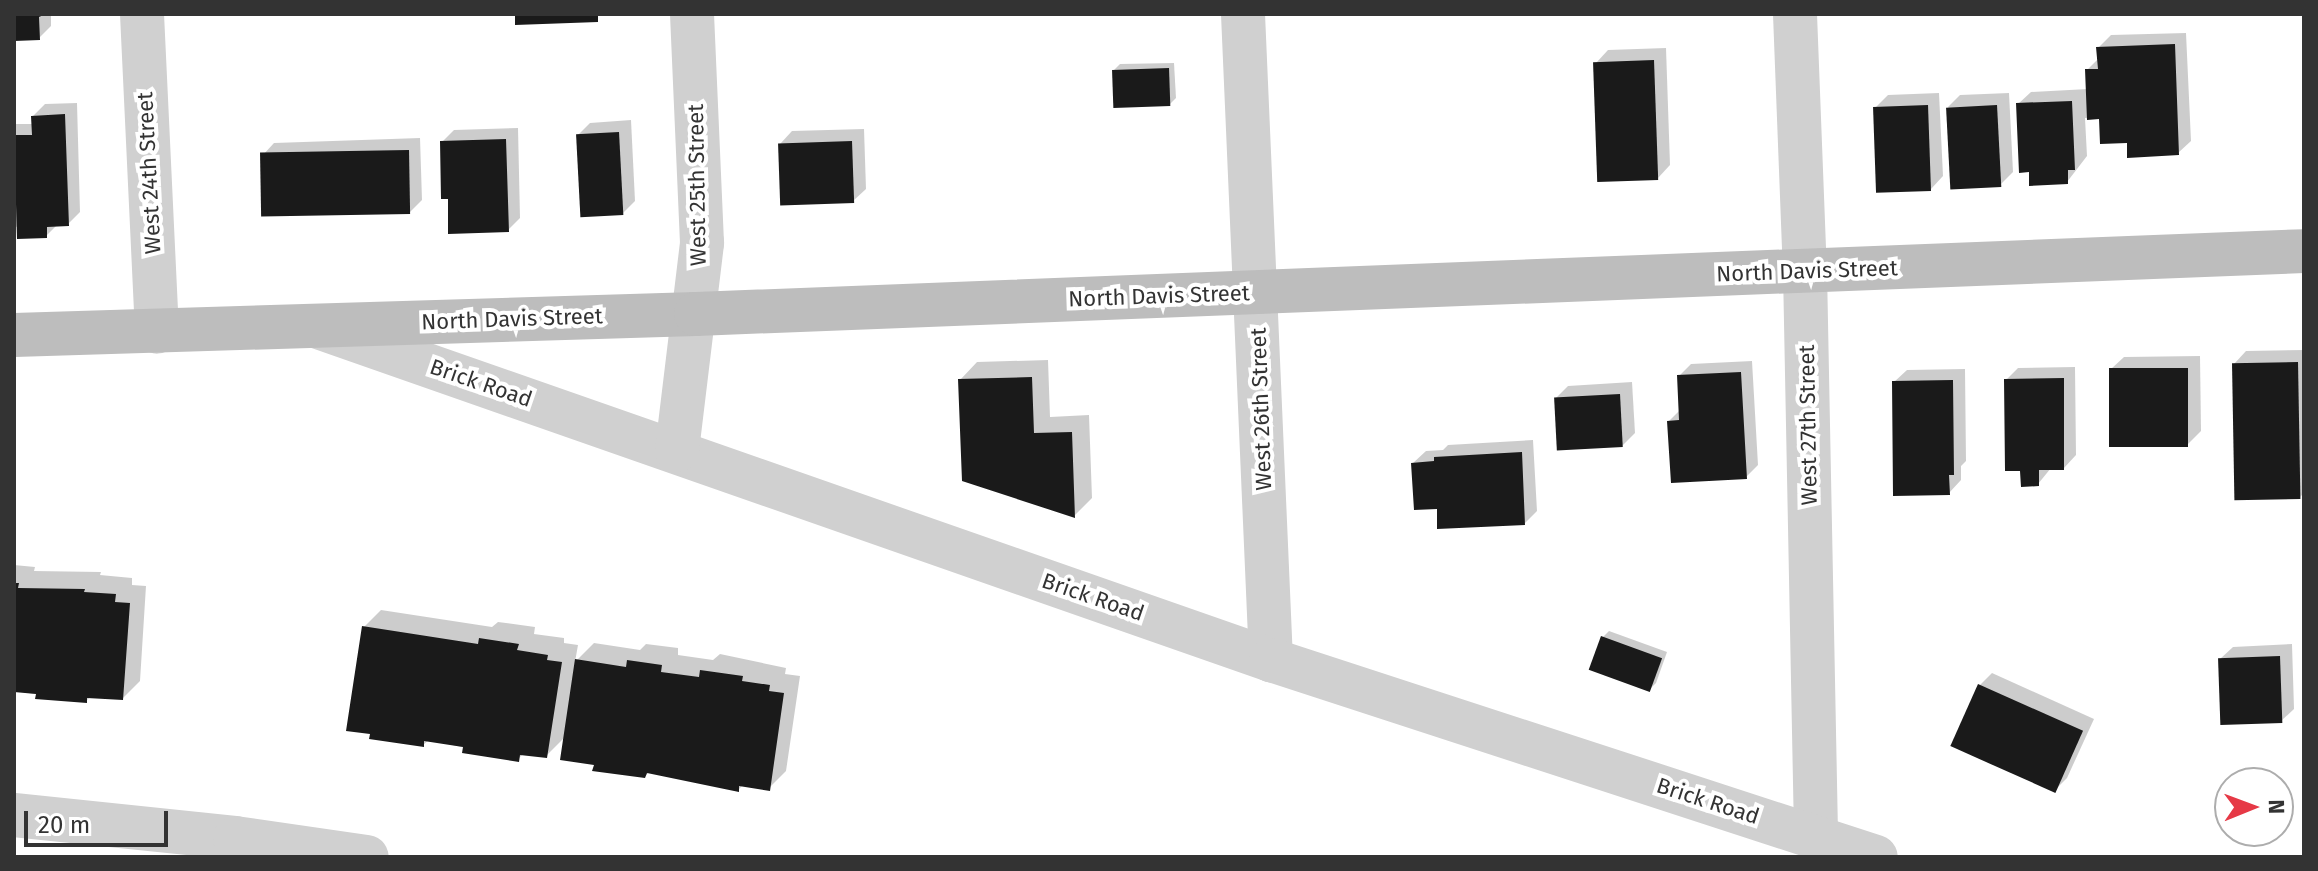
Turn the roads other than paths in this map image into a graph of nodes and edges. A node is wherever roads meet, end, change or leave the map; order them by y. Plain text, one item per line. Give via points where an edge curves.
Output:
1 (142, 14) edge
2 (692, 14) edge
3 (1243, 14) edge
4 (1795, 14) edge
5 (2304, 251) edge
6 (1805, 271) junction
7 (1256, 292) junction
8 (696, 314) junction
9 (313, 325) junction
10 (157, 332) junction
11 (14, 335) edge
12 (677, 450) junction
13 (1271, 660) junction
14 (14, 815) edge
15 (1816, 836) junction
16 (136, 842) edge
17 (367, 857) edge
18 (1876, 857) edge

1 - 10 street, West 24th Street
2 - 8 street, West 25th Street via 702,243
3 - 7 street, West 26th Street
4 - 6 street, West 27th Street
5 - 6 street, North Davis Street
6 - 7 street, North Davis Street
6 - 15 street, West 27th Street
7 - 8 street, North Davis Street
7 - 13 street, West 26th Street
8 - 9 street, North Davis Street
8 - 12 street, West 25th Street
9 - 10 street, North Davis Street
9 - 12 street, Brick Road
10 - 11 street, North Davis Street
12 - 13 street, Brick Road
13 - 15 street, Brick Road
14 - 16 street
15 - 18 street, Brick Road
16 - 17 street

